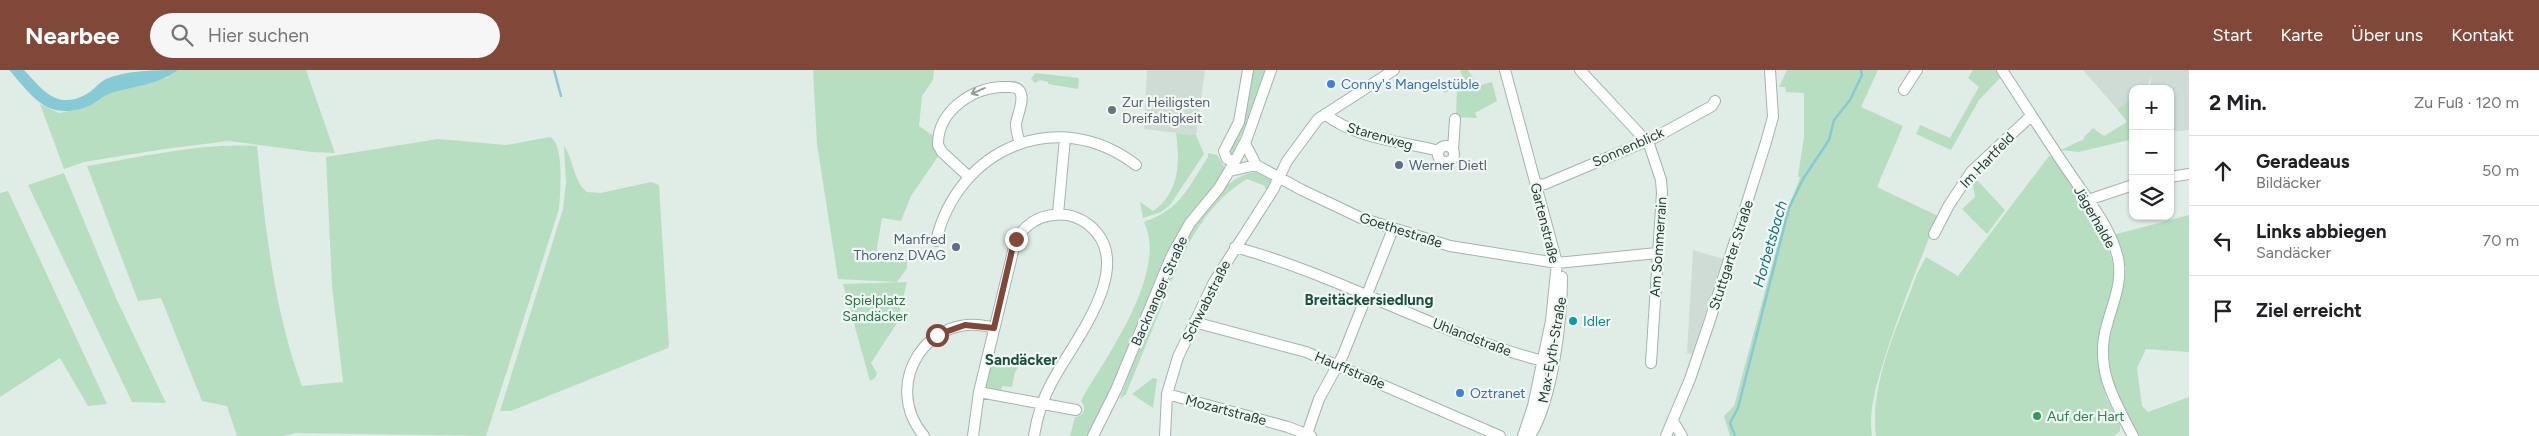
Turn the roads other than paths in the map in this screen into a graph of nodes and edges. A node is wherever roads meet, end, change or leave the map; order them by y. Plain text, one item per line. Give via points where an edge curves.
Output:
1 (1248, 70) edge
2 (1271, 70) edge
3 (1394, 70) edge
4 (1505, 70) edge
5 (1580, 70) edge
6 (1770, 70) edge
7 (1917, 70) edge
8 (2002, 70) edge
9 (1904, 90) dead end
10 (1715, 101) dead end
11 (1325, 114) junction
12 (2031, 116) junction
13 (1455, 119) dead end
14 (1064, 138) junction
15 (1646, 140) junction
16 (1245, 143) junction
17 (1020, 144) junction
18 (1235, 161) junction
19 (1136, 165) dead end
20 (1256, 165) junction
21 (1230, 171) junction
22 (2189, 174) edge
23 (968, 176) junction
24 (2174, 176) edge
25 (1279, 178) junction
26 (1537, 185) junction
27 (2129, 187) edge
28 (2088, 200) junction
29 (1058, 214) junction
30 (1393, 229) junction
31 (1934, 234) dead end
32 (936, 241) dead end
33 (1234, 247) junction
34 (1657, 253) junction
35 (1557, 263) junction
36 (1368, 295) junction
37 (1194, 322) junction
38 (994, 328) junction
39 (1543, 361) junction
40 (1651, 363) dead end
41 (1336, 364) junction
42 (980, 392) junction
43 (1168, 394) junction
44 (1042, 404) junction
45 (1076, 410) dead end
46 (1673, 421) junction
47 (1310, 435) edge
48 (924, 436) edge
49 (973, 436) edge
50 (1034, 436) edge
51 (1093, 436) edge
52 (1165, 436) edge
53 (1500, 436) edge
54 (1523, 436) edge
55 (1530, 436) edge
56 (1666, 436) edge
57 (1682, 436) edge
58 (2133, 436) edge

1 - 18 street via 1239,122 1224,151 1225,157
2 - 16 street, Backnanger Straße
3 - 11 street, Schwabstraße
4 - 26 street, Gartenstraße
5 - 15 street, Am Sommerrain
6 - 46 street, Stuttgarter Straße via 1773,102 1766,142 1710,320
7 - 9 street
8 - 12 street, Jägerhalde
10 - 15 street, Sonnenblick via 1712,106
11 - 13 street, Starenweg via 1362,132 1439,151 1439,158 1448,162 1454,158
11 - 25 street, Schwabstraße via 1287,161
12 - 28 street, Jägerhalde
12 - 31 street, Im Hartfeld via 1972,172
14 - 17 street via 1038,139
14 - 19 street via 1106,148
14 - 29 street
15 - 26 street, Sonnenblick
15 - 34 street, Am Sommerrain via 1662,193
16 - 18 street, Backnanger Straße
16 - 20 street
17 - 23 street via 995,155
17 -> 23 street via 1016,127 1022,96 1019,90 1012,87 986,88 962,100 942,128 938,145
18 - 21 street, Backnanger Straße
20 - 21 street
20 - 25 street, Goethestraße
21 - 51 street, Backnanger Straße via 1190,223 1171,257 1116,390
22 - 24 street
23 - 32 street via 948,207
25 - 30 street, Goethestraße via 1332,206
25 - 33 street, Schwabstraße
26 - 35 street, Gartenstraße
27 - 28 street
28 - 58 street, Jägerhalde via 2118,258 2119,285 2106,326 2102,354 2107,386
29 - 38 street via 1034,220 1016,239
29 - 44 street via 1077,217 1093,228 1106,252 1107,269 1092,316 1052,381
30 - 35 street, Goethestraße via 1458,248
30 - 36 street
33 - 36 street, Uhlandstraße via 1295,266
33 - 37 street, Schwabstraße
34 - 35 street, Goethestraße
34 - 40 street, Am Sommerrain
35 - 39 street, Gartenstraße
35 - 55 street, Max-Eyth-Straße via 1562,271 1562,306 1544,402
36 - 39 street, Uhlandstraße via 1466,337
36 - 41 street via 1343,355
37 - 41 street, Hauffstraße via 1263,338
37 - 43 street, Schwabstraße via 1174,366
38 - 42 street
38 - 48 street via 971,325 950,329 930,341 918,355 909,373 907,395 912,417
39 - 54 street, Gartenstraße
41 - 47 street via 1319,399
41 - 53 street, Hauffstraße
42 - 44 street
42 - 49 street
43 - 47 street, Mozartstraße
43 - 52 street, Schwabstraße
44 - 45 street
44 - 50 street
46 - 56 street, Stuttgarter Straße
46 - 57 street

